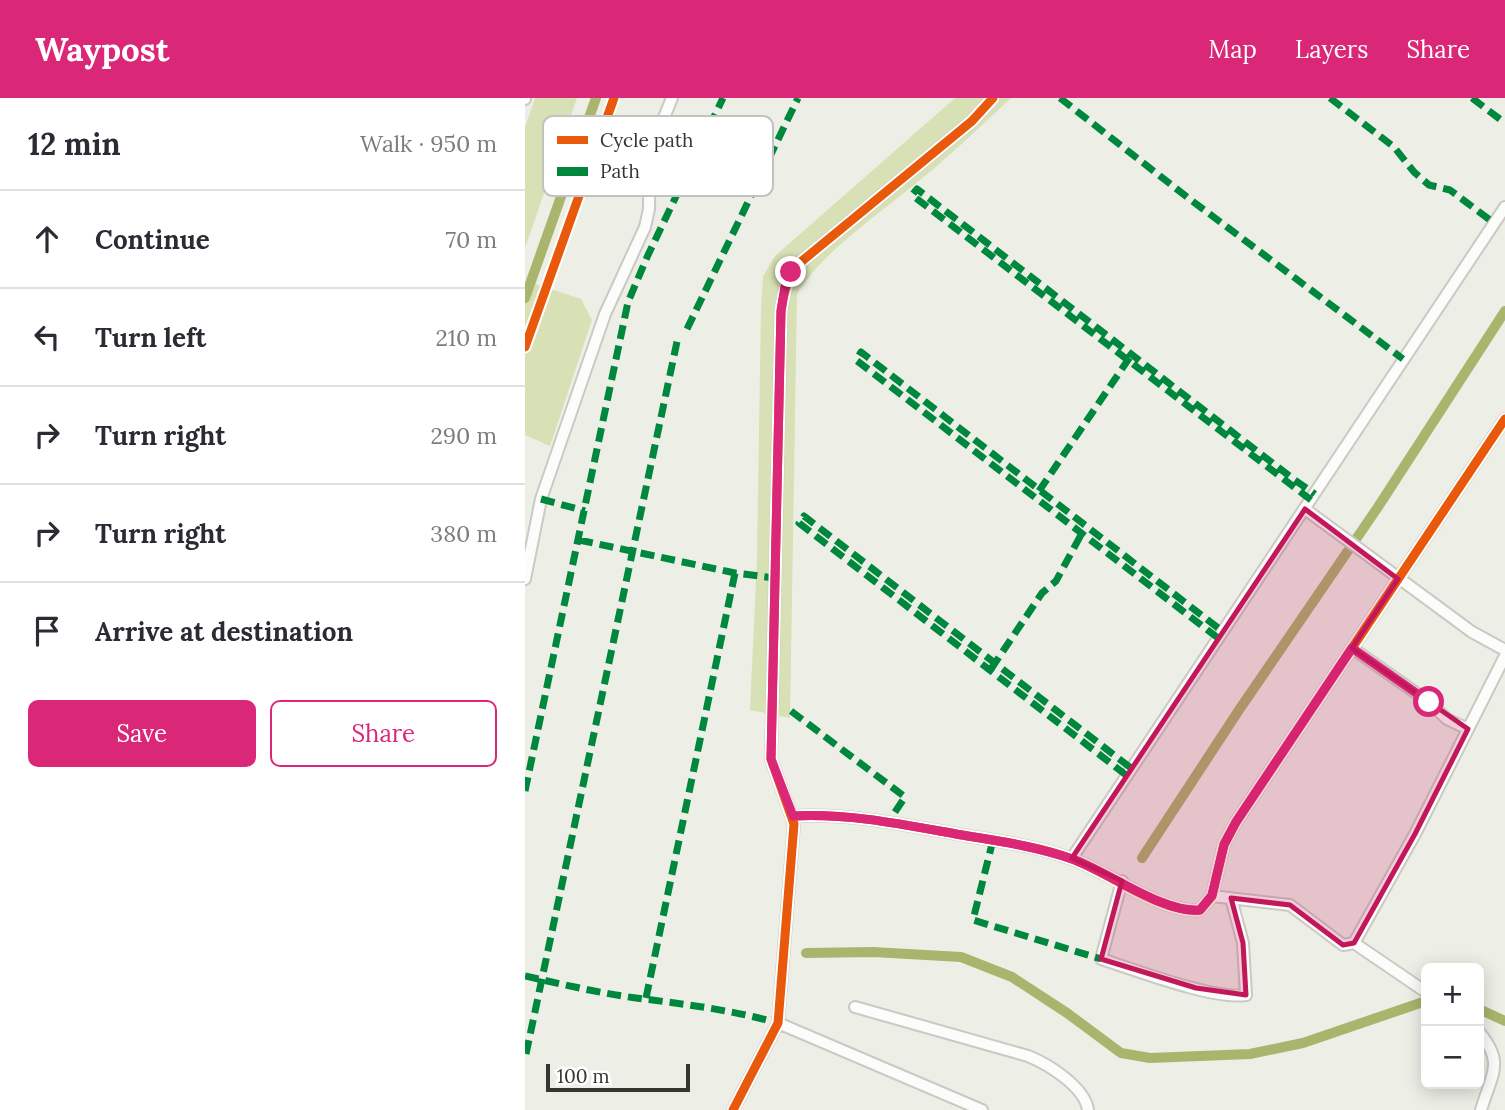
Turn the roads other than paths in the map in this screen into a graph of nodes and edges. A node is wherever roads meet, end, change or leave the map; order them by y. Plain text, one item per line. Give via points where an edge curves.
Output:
1 (672, 98) edge
2 (993, 98) edge
3 (665, 116) edge
4 (649, 196) edge
5 (1505, 207) edge
6 (1505, 419) edge
7 (1305, 509) junction
8 (525, 579) edge
9 (1398, 579) junction
10 (1352, 648) junction
11 (1505, 650) edge
12 (1505, 656) edge
13 (1468, 729) junction
14 (793, 816) junction
15 (1072, 859) junction
16 (1122, 881) junction
17 (1212, 895) junction
18 (1231, 898) junction
19 (1354, 943) junction
20 (1421, 989) edge
21 (855, 1006) dead end
22 (778, 1023) junction
23 (1484, 1036) edge
24 (733, 1110) edge
25 (982, 1110) edge
26 (1088, 1110) edge
27 (1481, 1110) edge

1 - 3 street
2 - 14 street via 972,121 802,261 785,286 771,759
4 - 8 street via 645,228 605,314 541,499
5 - 7 street
6 - 9 street
7 - 9 street
7 - 15 street
9 - 10 street
9 - 11 street
10 - 13 street via 1447,719
10 - 17 street via 1236,822 1224,845
12 - 13 street
13 - 19 street
14 - 15 street via 829,814 889,821
14 - 22 street
15 - 16 street
16 - 17 street via 1156,900 1192,911 1200,910
16 - 18 street via 1101,960 1196,988 1246,995 1243,943
17 - 18 street
18 - 19 street via 1290,905 1343,945
19 - 20 street
21 - 26 street via 1045,1063 1082,1093
22 - 24 street
22 - 25 street
23 - 27 street via 1502,1058

